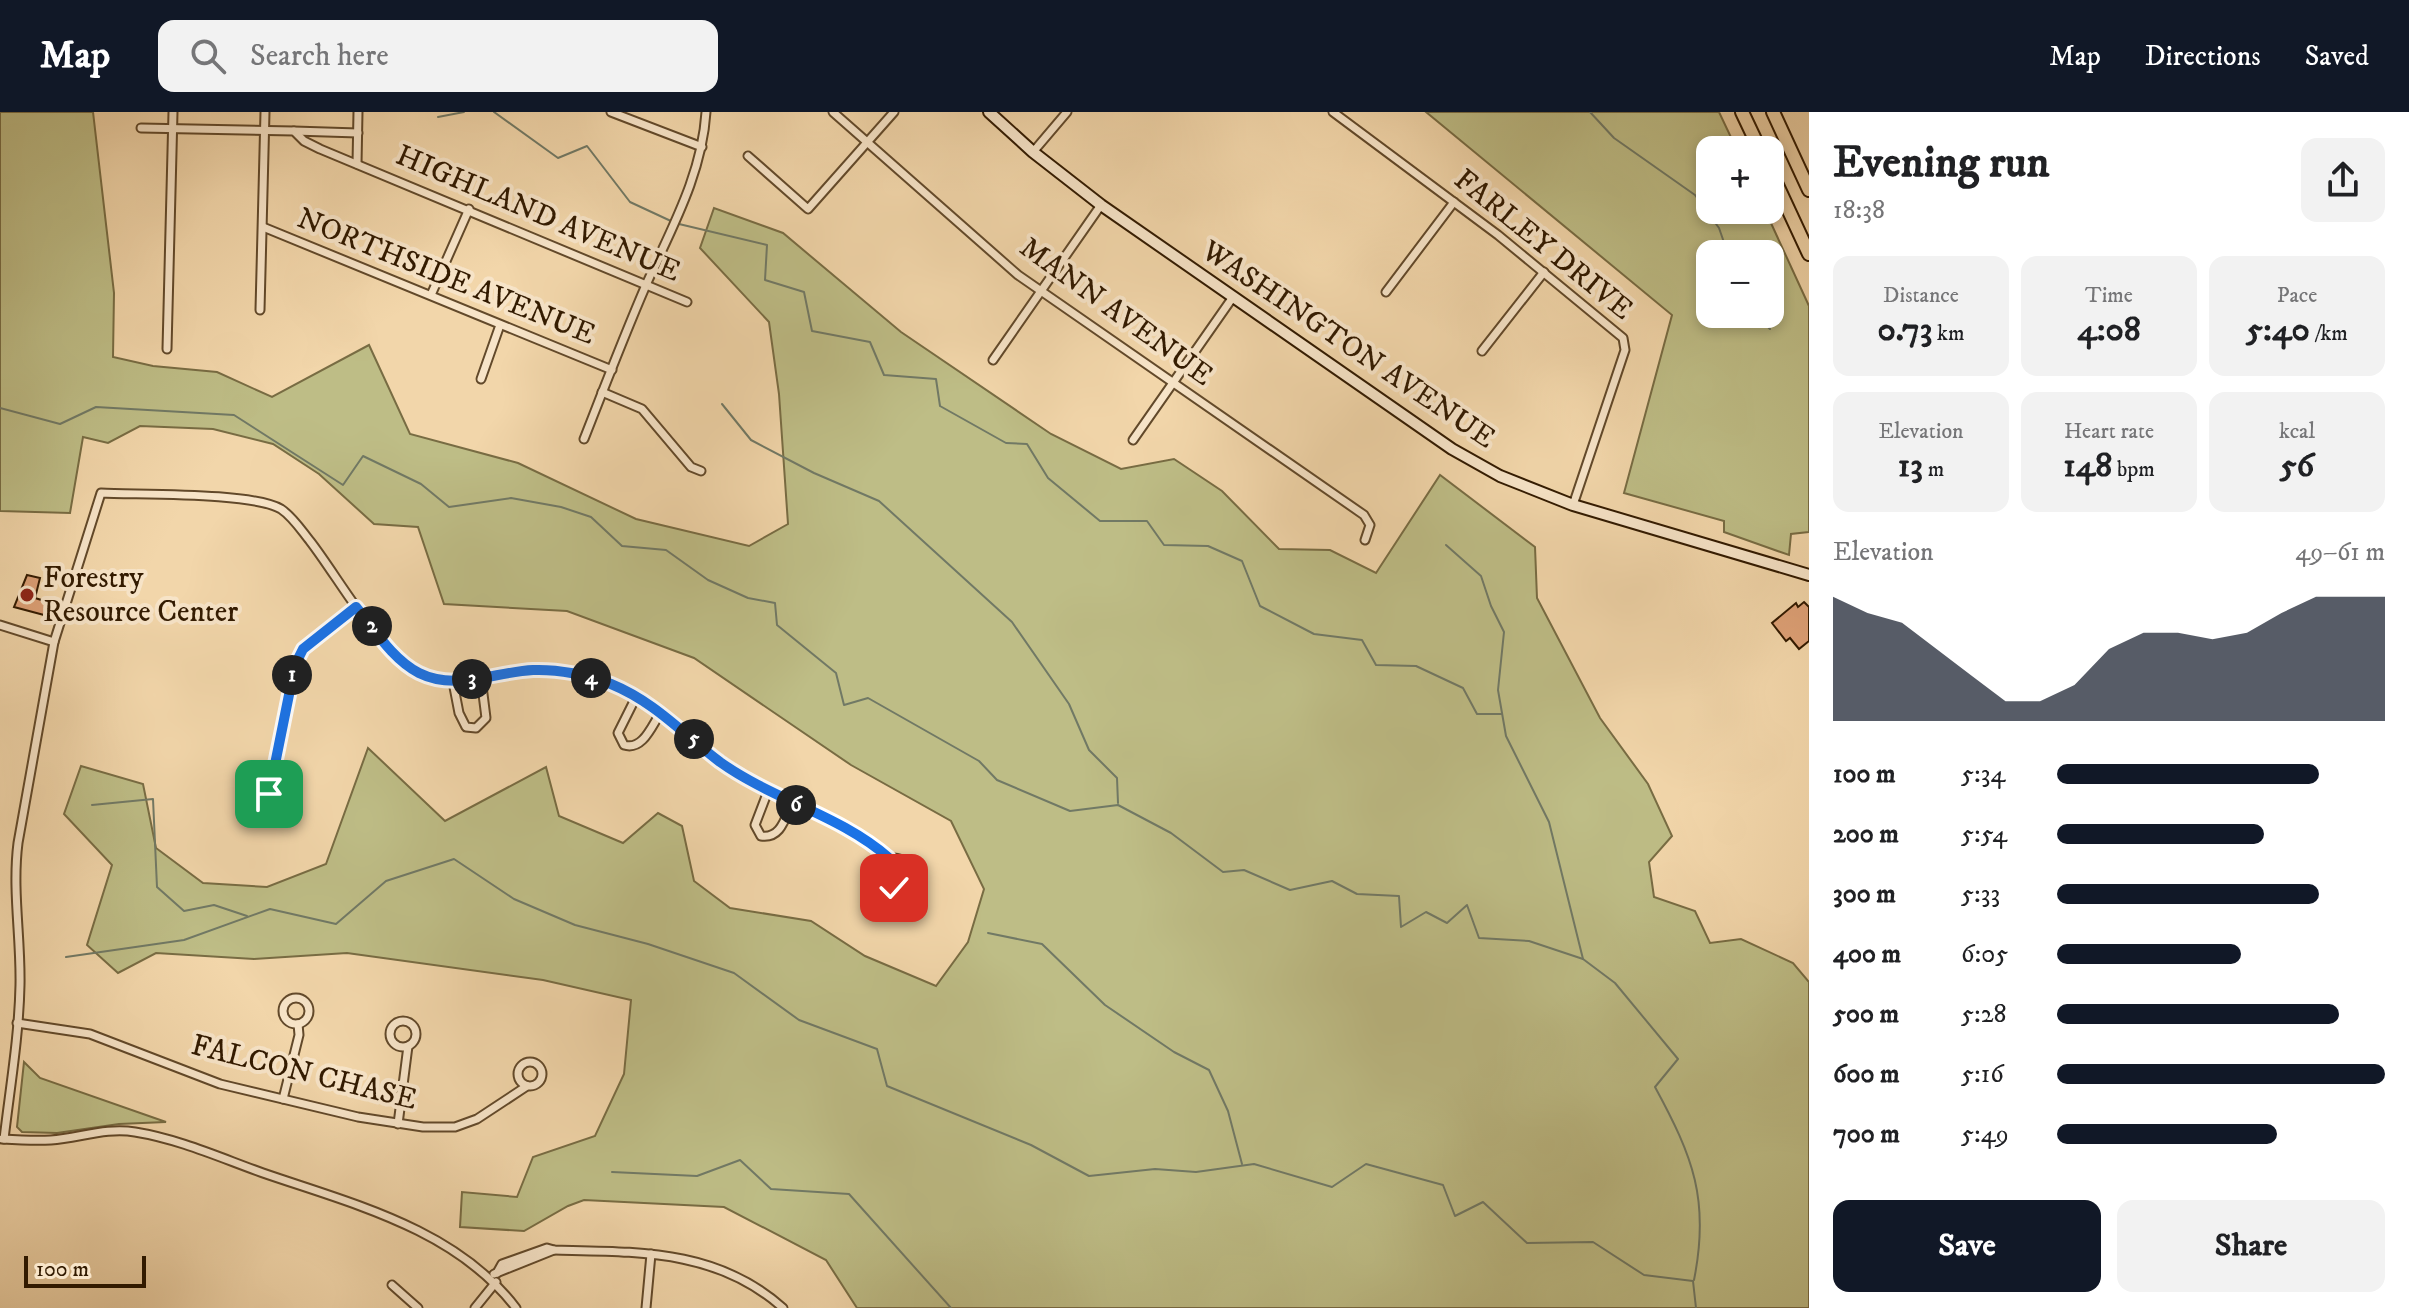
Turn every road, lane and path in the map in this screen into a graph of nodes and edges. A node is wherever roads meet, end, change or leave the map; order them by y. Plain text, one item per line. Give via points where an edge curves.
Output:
1 (173, 112) edge
2 (265, 112) edge
3 (358, 112) edge
4 (706, 112) edge
5 (833, 112) edge
6 (894, 112) edge
7 (989, 112) edge
8 (1067, 112) edge
9 (1333, 112) edge
10 (1742, 112) edge
11 (1773, 112) edge
12 (614, 113) edge
13 (141, 128) dead end
14 (172, 129) junction
15 (265, 131) junction
16 (294, 131) junction
17 (358, 133) junction
18 (1753, 136) edge
19 (867, 142) junction
20 (702, 147) junction
21 (1033, 152) junction
22 (748, 156) dead end
23 (357, 164) junction
24 (1809, 190) edge
25 (1784, 200) edge
26 (1454, 202) junction
27 (1101, 205) junction
28 (469, 209) junction
29 (263, 227) junction
30 (1809, 254) edge
31 (1544, 272) junction
32 (647, 285) junction
33 (1041, 292) junction
34 (1386, 292) dead end
35 (431, 295) junction
36 (1233, 297) junction
37 (687, 302) dead end
38 (260, 310) dead end
39 (500, 325) junction
40 (167, 349) dead end
41 (1482, 351) dead end
42 (993, 360) dead end
43 (612, 370) junction
44 (481, 379) dead end
45 (1173, 383) junction
46 (602, 392) junction
47 (584, 439) dead end
48 (1133, 440) dead end
49 (701, 471) dead end
50 (1573, 505) junction
51 (1365, 540) dead end
52 (1809, 575) edge
53 (356, 607) junction
54 (0, 625) edge
55 (54, 642) junction
56 (481, 678) junction
57 (453, 682) junction
58 (636, 697) junction
59 (661, 712) junction
60 (768, 791) junction
61 (269, 794) junction
62 (792, 803) junction
63 (889, 858) junction
64 (17, 1023) junction
65 (298, 1024) dead end
66 (408, 1046) dead end
67 (527, 1086) dead end
68 (283, 1099) junction
69 (398, 1124) junction
70 (2, 1139) edge
71 (651, 1254) junction
72 (495, 1277) junction
73 (392, 1285) dead end
74 (418, 1308) edge
75 (475, 1308) edge
76 (516, 1308) edge
77 (646, 1308) edge
78 (783, 1308) edge

1 - 14 street
2 - 15 street
3 - 17 street
4 - 20 street
5 - 19 street, MANN AVENUE
6 - 19 street
7 - 21 street, WASHINGTON AVENUE
8 - 21 street
9 - 26 street, FARLEY DRIVE
10 - 18 highway
11 - 24 highway
12 - 20 street
13 - 14 street
14 - 15 street
14 - 40 street
15 - 16 street
15 - 29 street
16 - 17 street
16 - 23 street, HIGHLAND AVENUE via 304,141
17 - 23 street
19 - 22 street via 808,209
19 - 33 street, MANN AVENUE
20 - 32 street
21 - 27 street, WASHINGTON AVENUE
23 - 28 street, HIGHLAND AVENUE
25 - 30 highway
26 - 31 street, FARLEY DRIVE
26 - 34 street
27 - 33 street
27 - 36 street, WASHINGTON AVENUE
28 - 32 street, HIGHLAND AVENUE
28 - 35 street
29 - 35 street, NORTHSIDE AVENUE
29 - 38 street
31 - 41 street
31 - 50 street, FARLEY DRIVE via 1625,343
32 - 37 street, HIGHLAND AVENUE
32 - 43 street
33 - 42 street
33 - 45 street, MANN AVENUE
35 - 39 street, NORTHSIDE AVENUE
36 - 45 street
36 - 50 street, WASHINGTON AVENUE via 1452,449 1500,476
39 - 43 street, NORTHSIDE AVENUE
39 - 44 street
43 - 46 street
45 - 48 street
45 - 51 street, MANN AVENUE via 1364,515 1370,525
46 - 47 street
46 - 49 street via 642,409 691,467
50 - 52 street, WASHINGTON AVENUE
53 - 55 street via 280,508 242,499 101,493
53 - 57 street via 401,661 417,672
53 - 61 street via 303,649 295,665
54 - 55 street
55 - 64 street via 14,876 20,922
56 - 57 street
56 - 57 street via 486,718 476,728 461,721
56 - 58 street via 563,672
58 - 59 street
58 - 59 street via 618,733 624,745 639,744
59 - 60 street via 720,762
60 - 62 street
60 - 62 street via 755,825 761,836 778,832
61 - 61 street via 284,808 281,817 269,823 256,816 255,806 259,797
62 - 63 street via 855,832
63 - 63 street via 879,868 879,878 899,887 909,870 903,861
64 - 68 street, FALCON CHASE via 90,1034 220,1084
64 - 70 street
65 - 68 street
66 - 69 street
67 - 69 street, FALCON CHASE via 455,1127
68 - 69 street, FALCON CHASE
70 - 72 street via 52,1140 133,1131 173,1141 403,1223
71 - 72 street via 554,1250
71 - 77 street
71 - 78 street via 728,1270
72 - 75 street
72 - 76 street
73 - 74 street

